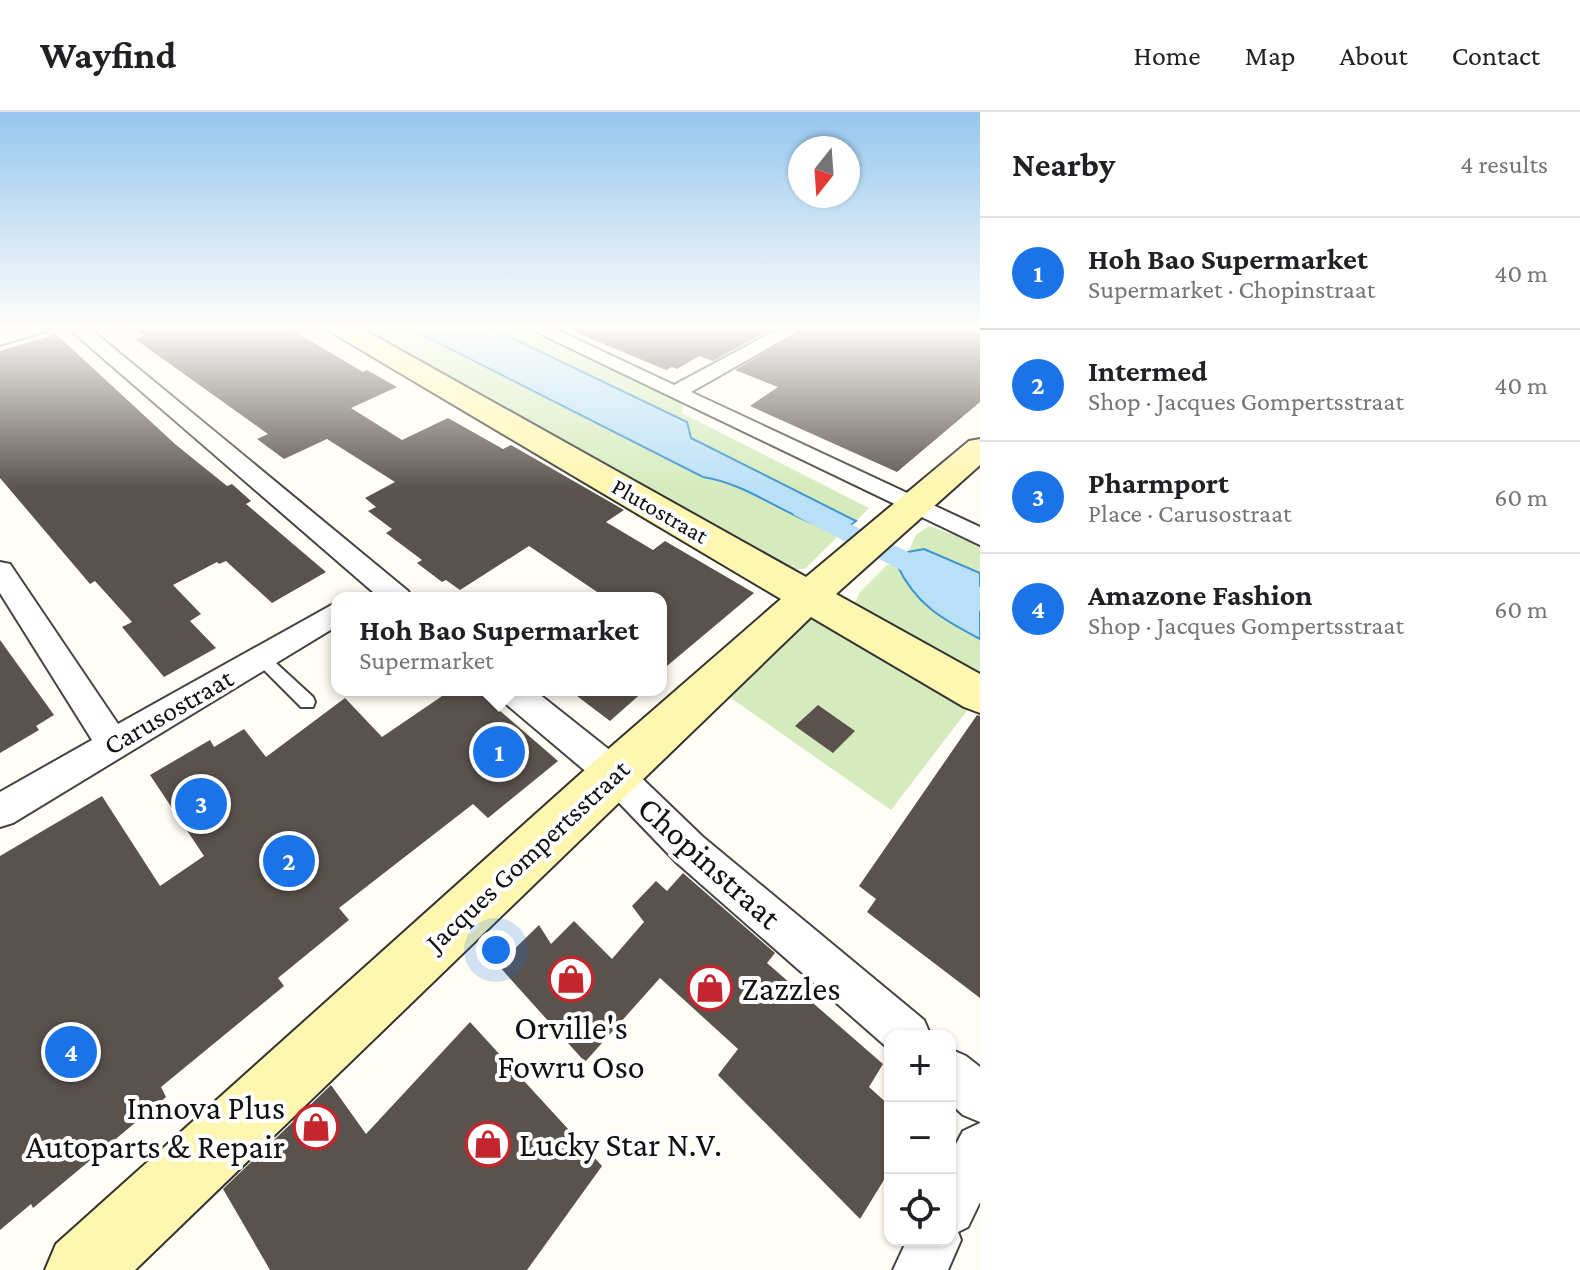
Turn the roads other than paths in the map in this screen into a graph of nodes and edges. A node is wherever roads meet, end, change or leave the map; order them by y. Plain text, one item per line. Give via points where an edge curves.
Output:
1 (138, 381) edge
2 (439, 381) edge
3 (652, 381) edge
4 (696, 381) edge
5 (676, 392) junction
6 (980, 448) edge
7 (908, 513) junction
8 (980, 537) edge
9 (0, 571) edge
10 (818, 589) junction
11 (378, 592) edge
12 (331, 616) edge
13 (260, 657) junction
14 (980, 695) edge
15 (518, 696) edge
16 (307, 702) dead end
17 (112, 743) junction
18 (614, 774) junction
19 (0, 811) edge
20 (901, 1030) edge
21 (956, 1077) edge
22 (980, 1098) edge
23 (980, 1148) edge
24 (956, 1197) edge
25 (932, 1246) edge
26 (82, 1270) edge
27 (920, 1270) edge

1 - 11 street
2 - 10 street, Plutostraat
3 - 5 street
4 - 5 street
5 - 7 street
6 - 7 street, Jacques Gompertsstraat
7 - 8 street
7 - 10 street, Jacques Gompertsstraat
9 - 17 street
10 - 14 street, Plutostraat
10 - 18 street, Jacques Gompertsstraat
12 - 13 street, Carusostraat
13 - 16 lane
13 - 17 street, Carusostraat
15 - 18 street, Chopinstraat
17 - 19 street, Carusostraat
18 - 20 street, Chopinstraat via 690,850
18 - 26 street, Jacques Gompertsstraat
21 - 22 street
23 - 24 street
25 - 27 street

